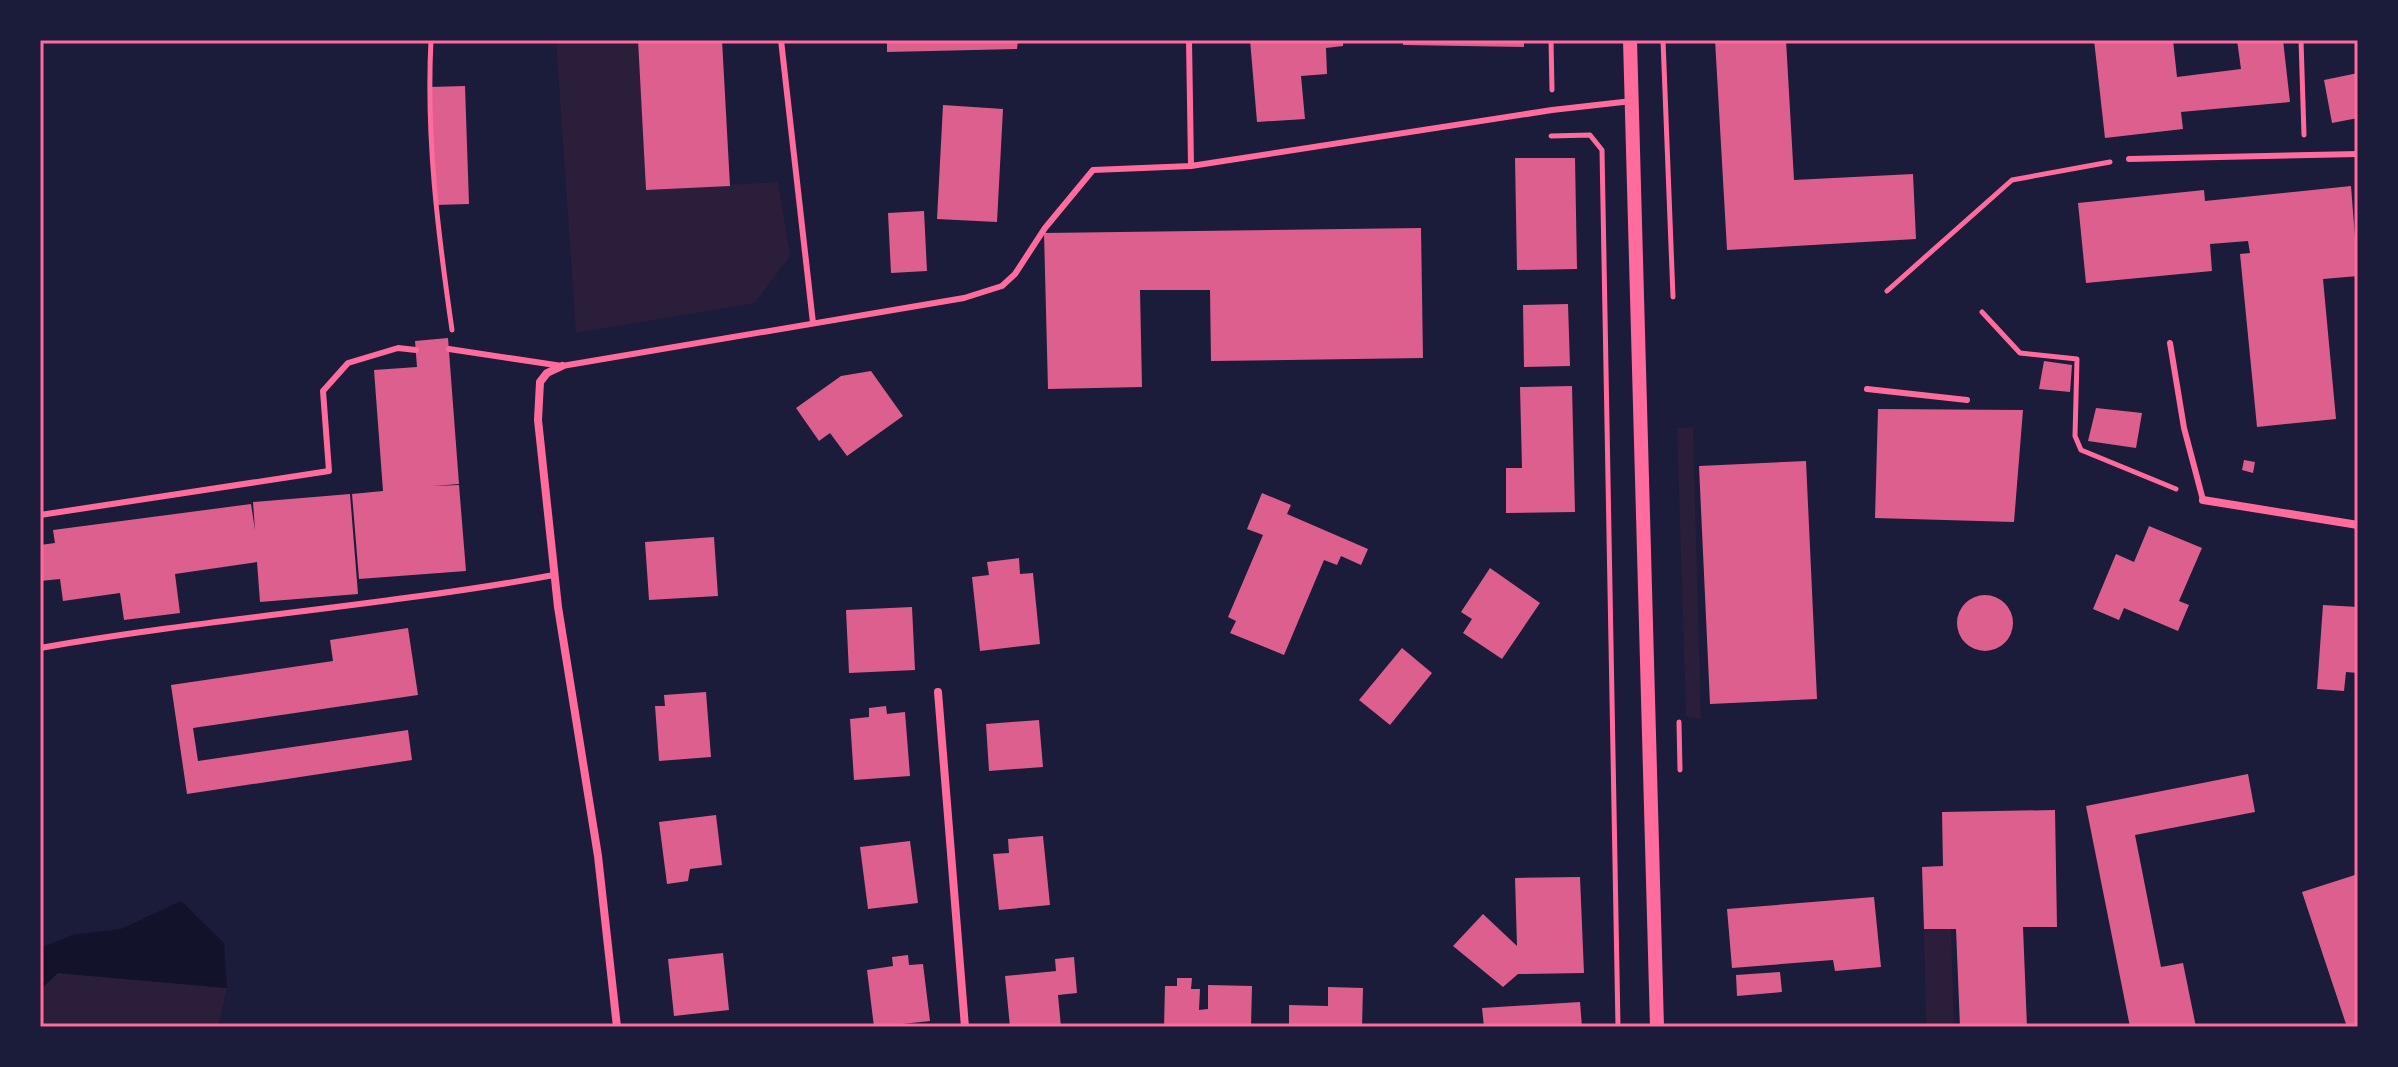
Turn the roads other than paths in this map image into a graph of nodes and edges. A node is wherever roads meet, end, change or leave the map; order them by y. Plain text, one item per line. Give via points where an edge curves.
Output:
1 (781, 40) edge
2 (1189, 40) edge
3 (1630, 40) edge
4 (1632, 101) junction
5 (2358, 154) edge
6 (2129, 159) road end
7 (1191, 166) junction
8 (813, 323) junction
9 (2170, 343) dead end
10 (449, 349) dead end
11 (416, 350) dead end
12 (562, 366) junction
13 (1867, 389) dead end
14 (1967, 400) dead end
15 (2203, 500) joint
16 (40, 515) edge
17 (2358, 525) edge
18 (554, 575) junction
19 (40, 648) edge
20 (938, 692) dead end
21 (617, 1027) edge
22 (965, 1027) edge
23 (1657, 1027) edge

1 - 8 lane
2 - 7 lane
3 - 4 street
4 - 7 lane
4 - 23 street
5 - 6 lane
7 - 8 lane via 1093,170 1002,286 964,298
8 - 12 lane
9 - 15 lane
10 - 12 lane
11 - 16 lane via 398,348 348,363 323,391 329,471
12 - 18 street via 547,373 538,393
13 - 14 lane
15 - 17 street
18 - 19 lane
18 - 21 street via 598,856
20 - 22 street

